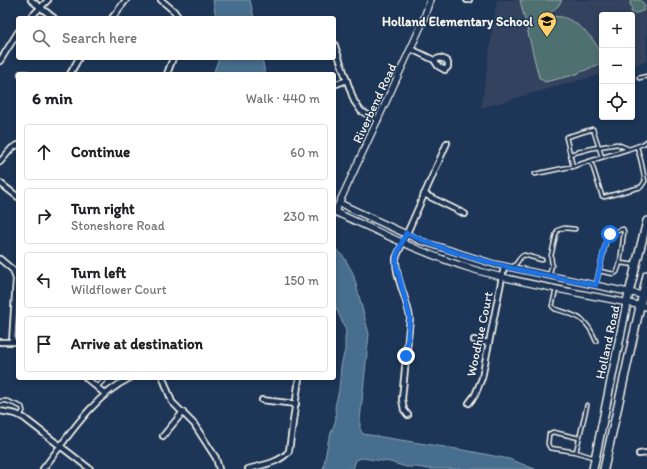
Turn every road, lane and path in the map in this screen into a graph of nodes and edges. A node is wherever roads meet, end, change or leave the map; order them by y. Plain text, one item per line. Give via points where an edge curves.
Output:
1 (31, 0) edge
2 (48, 0) edge
3 (126, 0) edge
4 (161, 0) edge
5 (430, 0) edge
6 (40, 8) junction
7 (32, 16) edge
8 (51, 16) edge
9 (114, 16) edge
10 (178, 16) edge
11 (16, 35) edge
12 (336, 49) edge
13 (411, 49) junction
14 (78, 60) edge
15 (172, 60) edge
16 (434, 60) dead end
17 (0, 61) edge
18 (71, 72) edge
19 (168, 72) edge
20 (647, 76) edge
21 (639, 78) dead end
22 (347, 80) junction
23 (336, 84) edge
24 (378, 120) junction
25 (647, 141) edge
26 (447, 143) dead end
27 (644, 144) junction
28 (16, 146) edge
29 (637, 146) junction
30 (647, 146) edge
31 (598, 147) junction
32 (629, 149) junction
33 (570, 154) junction
34 (602, 158) junction
35 (591, 161) junction
36 (0, 162) edge
37 (573, 167) junction
38 (535, 174) dead end
39 (0, 183) edge
40 (424, 194) junction
41 (16, 195) edge
42 (339, 203) junction
43 (336, 209) edge
44 (336, 214) edge
45 (465, 214) dead end
46 (647, 221) edge
47 (575, 229) dead end
48 (406, 233) junction
49 (402, 242) junction
50 (0, 259) edge
51 (542, 260) dead end
52 (620, 263) junction
53 (636, 265) junction
54 (504, 267) junction
55 (599, 271) junction
56 (647, 275) edge
57 (549, 276) junction
58 (502, 277) junction
59 (596, 285) junction
60 (556, 288) junction
61 (629, 293) junction
62 (645, 296) edge
63 (627, 303) junction
64 (644, 306) edge
65 (474, 340) dead end
66 (596, 341) dead end
67 (0, 342) edge
68 (12, 342) junction
69 (16, 342) edge
70 (488, 342) junction
71 (89, 380) edge
72 (104, 380) edge
73 (127, 380) edge
74 (164, 380) edge
75 (299, 380) edge
76 (97, 386) junction
77 (105, 394) junction
78 (262, 400) dead end
79 (0, 401) edge
80 (469, 403) dead end
81 (296, 404) junction
82 (587, 405) dead end
83 (0, 411) edge
84 (183, 412) junction
85 (408, 415) dead end
86 (20, 416) junction
87 (163, 436) dead end
88 (579, 438) junction
89 (61, 446) junction
90 (576, 452) junction
91 (647, 453) edge
92 (639, 454) dead end
93 (595, 458) junction
94 (43, 469) edge
95 (90, 469) edge
96 (219, 469) edge
97 (248, 469) edge
98 (593, 469) edge
99 (604, 469) edge

1 - 6 street
2 - 6 street
3 - 9 street
4 - 10 street
5 - 13 street, Riverbend Road
6 - 7 street
6 - 8 street
11 - 17 street
12 - 22 street
13 - 16 street
13 - 24 street, Riverbend Road
14 - 18 street
15 - 19 street
20 - 21 lane
22 - 23 street
22 - 24 street via 358,107
24 - 42 street, Riverbend Road
25 - 27 lane
26 - 40 street
27 - 29 lane
27 - 30 lane
28 - 36 street
29 - 32 lane
29 - 35 lane via 645,181 641,187 602,196
31 - 32 lane via 617,144
31 - 33 lane
31 - 33 lane via 593,130 566,137
31 - 34 lane
32 - 34 lane
33 - 37 lane
34 - 35 lane
35 - 37 lane
37 - 38 lane
39 - 41 street
40 - 45 street
40 - 48 street
42 - 43 street, Riverbend Road
42 - 48 street
44 - 49 street
46 - 53 main road, Holland Road
47 - 57 lane via 558,230
48 - 49 street
48 - 54 street via 456,253
49 - 58 street via 446,261
49 - 85 street via 396,264 410,318 402,398 404,410
50 - 68 street via 13,270 16,279
51 - 54 lane via 524,255 513,267
52 - 53 lane
52 - 55 lane via 614,274
52 - 55 lane via 623,229 607,237
53 - 61 main road, Holland Road
54 - 57 street
54 - 58 street, Woodhue Court
55 - 59 lane
56 - 62 main road, Holland Road
57 - 59 street
58 - 60 street
58 - 70 street, Woodhue Court
59 - 61 street
60 - 63 street
60 - 66 lane via 552,306 581,318
61 - 62 street
61 - 63 main road, Holland Road
62 - 64 main road, Holland Road
63 - 64 street
63 - 93 main road, Holland Road
64 - 99 main road, Holland Road
65 - 70 street
67 - 68 street
68 - 69 street
70 - 80 street, Woodhue Court via 479,386
71 - 76 street
72 - 76 lane
73 - 77 street
74 - 84 street via 172,402
75 - 81 street
76 - 77 street
77 - 89 street
78 - 81 street
79 - 86 lane via 22,407
81 - 97 street via 290,446 286,455
82 - 88 lane
83 - 86 street
84 - 87 street
84 - 96 street via 206,440
86 - 89 street
88 - 90 lane
88 - 90 lane via 553,432 550,434 550,448
89 - 94 street
89 - 95 street
90 - 93 lane
91 - 92 street
93 - 98 main road, Holland Road

